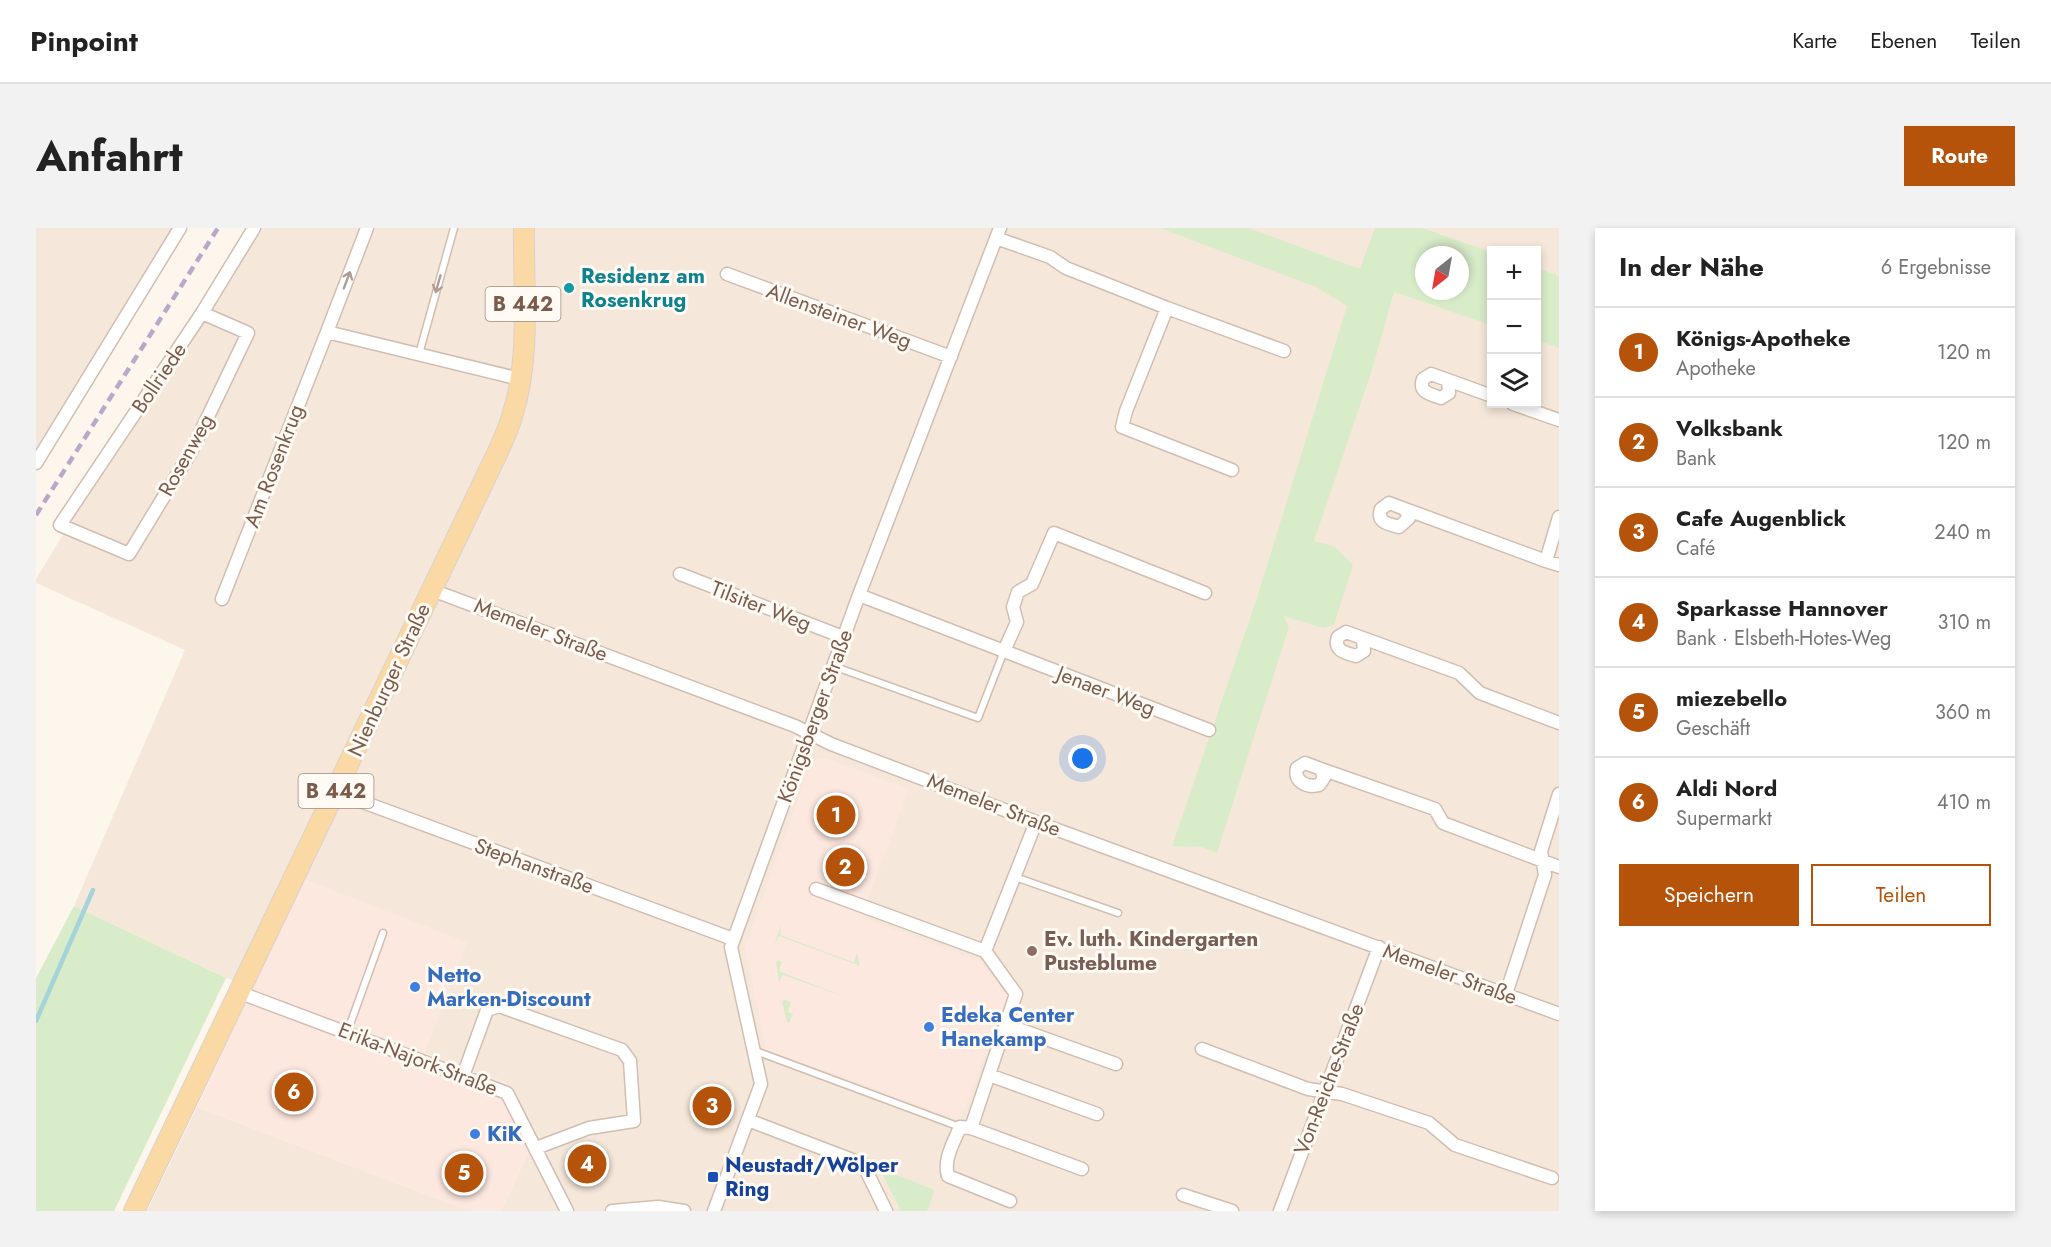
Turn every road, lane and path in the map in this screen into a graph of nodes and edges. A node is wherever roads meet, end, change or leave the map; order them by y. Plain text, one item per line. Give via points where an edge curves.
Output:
1 (180, 228) edge
2 (254, 228) edge
3 (367, 228) edge
4 (454, 228) edge
5 (524, 228) edge
6 (998, 233) edge
7 (727, 274) dead end
8 (1167, 308) junction
9 (202, 313) junction
10 (327, 332) junction
11 (1284, 351) dead end
12 (418, 355) junction
13 (951, 357) junction
14 (520, 380) junction
15 (1448, 380) dead end
16 (1487, 395) edge
17 (1524, 408) edge
18 (1559, 420) edge
19 (36, 464) edge
20 (1232, 470) dead end
21 (1405, 509) dead end
22 (1559, 517) edge
23 (60, 525) joint
24 (1546, 561) junction
25 (1559, 566) edge
26 (680, 574) dead end
27 (432, 590) junction
28 (1205, 593) dead end
29 (859, 595) junction
30 (222, 599) dead end
31 (843, 637) junction
32 (1363, 638) dead end
33 (1004, 651) junction
34 (833, 665) junction
35 (1559, 723) edge
36 (1209, 730) dead end
37 (810, 734) junction
38 (1321, 769) dead end
39 (336, 792) junction
40 (1559, 794) edge
41 (1036, 822) junction
42 (1543, 861) junction
43 (1559, 867) edge
44 (1015, 877) junction
45 (816, 889) dead end
46 (1118, 913) dead end
47 (383, 933) dead end
48 (733, 939) junction
49 (1378, 947) junction
50 (985, 951) junction
51 (238, 992) junction
52 (1506, 994) junction
53 (1559, 1014) edge
54 (1007, 1025) junction
55 (347, 1033) junction
56 (1202, 1049) dead end
57 (753, 1050) junction
58 (1116, 1064) dead end
59 (989, 1075) junction
60 (463, 1076) junction
61 (1324, 1093) junction
62 (1097, 1114) dead end
63 (748, 1120) junction
64 (966, 1127) junction
65 (536, 1148) junction
66 (1083, 1169) dead end
67 (1552, 1178) dead end
68 (1183, 1195) dead end
69 (1010, 1201) dead end
70 (134, 1211) edge
71 (567, 1211) edge
72 (612, 1211) edge
73 (684, 1211) edge
74 (714, 1211) edge
75 (886, 1211) edge
76 (1232, 1211) edge
77 (1280, 1211) edge

1 - 19 street
2 - 9 street, Bollriede
10 -> 3 street, Am Rosenkrug
4 -> 12 lane
5 - 14 main road, Nienburger Straße / B 442
6 - 8 street via 1066,268
6 - 13 street, Königsberger Straße
7 - 13 street, Allensteiner Weg
8 - 11 street
8 - 20 street via 1122,427
9 - 23 street, Bollriede
9 - 23 street, Rosenweg via 248,333 191,452 129,554
10 - 12 street
10 - 30 street, Am Rosenkrug
12 - 14 street
13 - 29 street, Königsberger Straße
14 - 27 main road, Nienburger Straße / B 442 via 513,414
15 - 16 street
17 - 18 street
21 - 24 street
22 - 24 street
24 - 25 street
26 - 31 street, Tilsiter Weg
27 - 37 street, Memeler Straße
27 - 39 main road, Nienburger Straße / B 442
28 - 33 street via 1054,532 1032,584 1018,592 1013,607 1017,622
29 - 31 street, Königsberger Straße
29 - 33 street, Jenaer Weg
31 - 34 street, Königsberger Straße
32 - 35 street via 1459,673 1480,693
33 - 34 lane via 978,718
33 - 36 street, Jenaer Weg
34 - 37 street, Königsberger Straße
37 - 41 street, Memeler Straße
37 - 48 street, Königsberger Straße
38 - 42 street via 1435,809 1443,823
39 - 48 street, Stephanstraße
39 - 51 main road, Nienburger Straße / B 442
40 - 42 street via 1541,851
41 - 44 street
41 - 49 street, Memeler Straße
42 - 43 street
42 - 52 street via 1545,875
44 - 46 lane
44 - 50 street
45 - 50 street
47 - 55 lane
48 - 57 street, Königsberger Straße via 731,947
49 - 52 street, Memeler Straße
49 - 61 street, Von-Reiche-Straße
50 - 54 street via 1016,994
51 - 55 street, Erika-Najork-Straße
51 - 70 main road, Nienburger Straße / B 442
52 - 53 street, Memeler Straße
54 - 58 street
54 - 59 street
55 - 60 street, Erika-Najork-Straße
56 - 61 street
57 - 63 street, Königsberger Straße via 761,1084
57 - 64 lane
59 - 62 street
59 - 64 street
60 - 65 street, Erika-Najork-Straße via 507,1093
60 - 65 street via 487,1010 499,1006 622,1050 630,1061 634,1121 589,1128
61 - 67 street via 1342,1094 1429,1123 1455,1145
61 - 77 street, Von-Reiche-Straße
63 - 74 street, Königsberger Straße
63 - 75 street via 863,1164
64 - 66 street
64 - 69 street via 948,1157 948,1176
65 - 71 street, Erika-Najork-Straße
68 - 76 street
72 - 73 street via 658,1207

